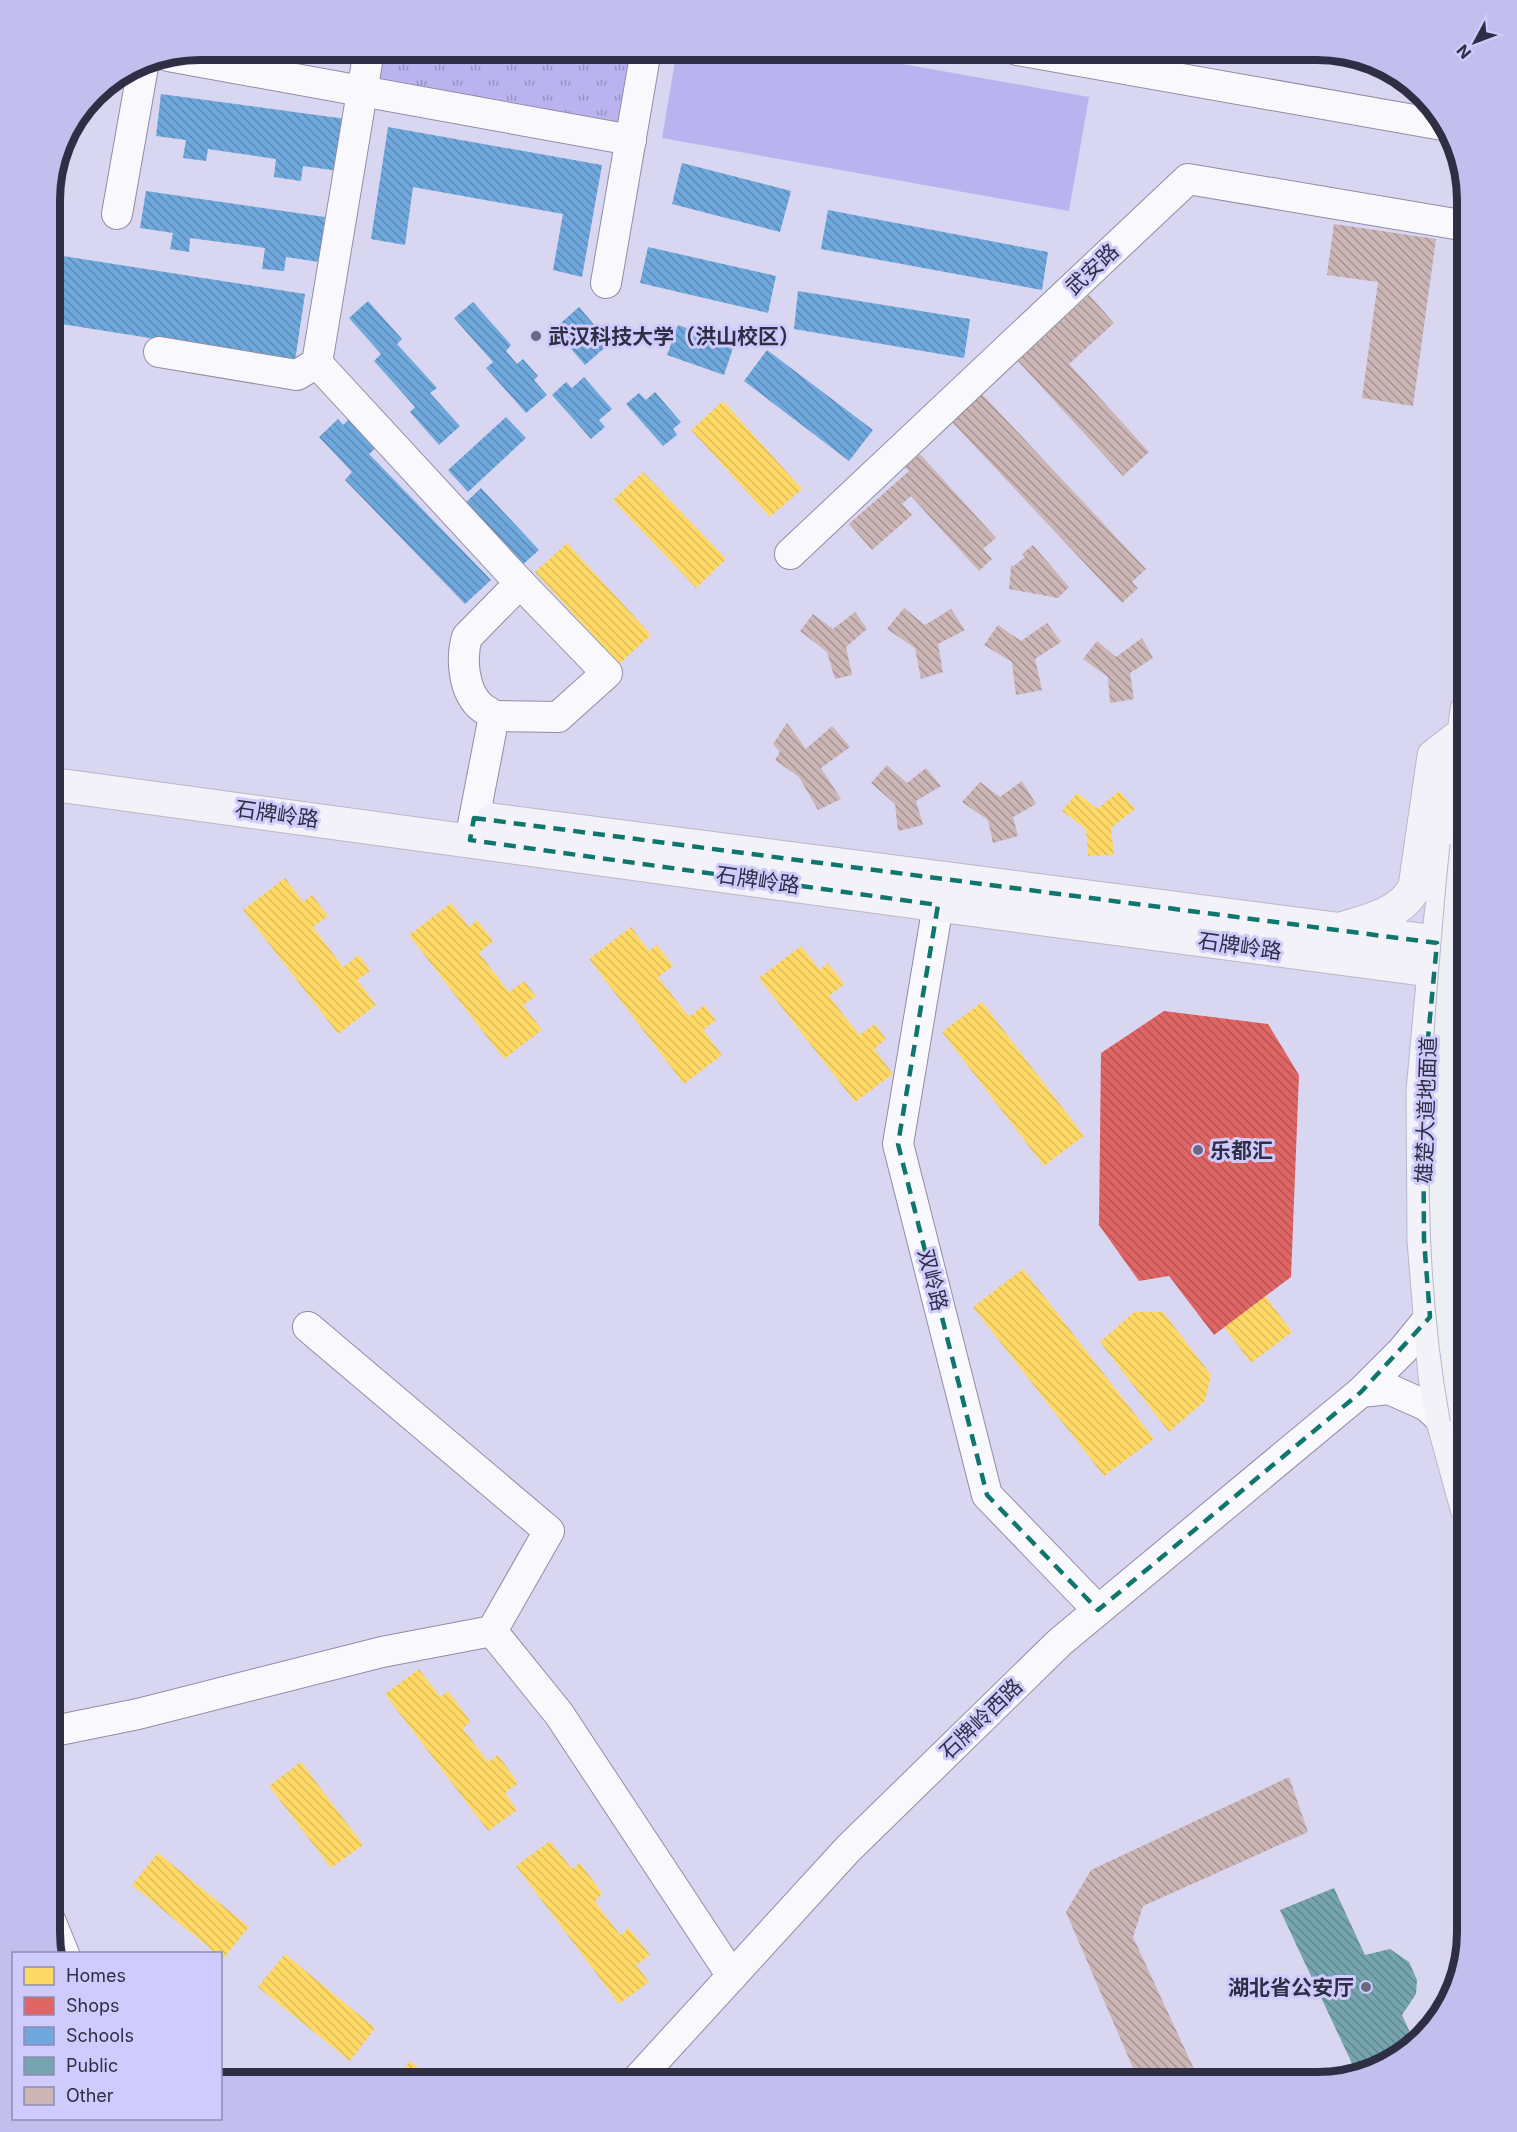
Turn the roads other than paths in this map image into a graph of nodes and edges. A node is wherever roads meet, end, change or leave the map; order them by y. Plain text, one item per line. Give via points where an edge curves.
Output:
1 (190, 60) edge
2 (367, 60) edge
3 (644, 60) edge
4 (1074, 60) edge
5 (142, 73) edge
6 (361, 91) junction
7 (1434, 123) edge
8 (631, 140) junction
9 (117, 214) dead end
10 (1457, 224) edge
11 (606, 283) dead end
12 (159, 352) dead end
13 (317, 363) junction
14 (789, 554) dead end
15 (520, 583) junction
16 (494, 716) junction
17 (1457, 731) edge
18 (60, 763) edge
19 (60, 784) edge
20 (1457, 826) edge
21 (472, 829) junction
22 (938, 906) junction
23 (1340, 930) junction
24 (1446, 954) edge
25 (1457, 957) edge
26 (1457, 965) edge
27 (1430, 1317) junction
28 (308, 1327) dead end
29 (1361, 1392) junction
30 (1455, 1419) edge
31 (1098, 1610) junction
32 (492, 1631) junction
33 (60, 1730) edge
34 (732, 1976) junction
35 (644, 2072) edge

1 - 6 street
2 - 6 street
3 - 8 street
4 - 7 street
5 - 9 street
6 - 8 street
6 - 13 street
8 - 11 street
10 - 14 street, 武安路 via 1188,179
12 - 13 street via 297,375
13 - 15 street
15 - 16 street via 467,637 464,648 469,691
15 - 16 street via 608,672 558,717
16 - 21 street
17 - 23 main road via 1434,756 1410,898 1389,912
18 - 21 main road, 石牌岭路
19 - 21 main road, 石牌岭路
20 - 24 main road, 雄楚大道地面道
21 - 22 main road, 石牌岭路
21 - 23 main road, 石牌岭路
22 - 24 main road, 石牌岭路
22 - 31 street, 双岭路 via 898,1144 987,1496
23 - 24 main road, 石牌岭路
24 - 26 main road, 石牌岭路
24 - 27 main road, 雄楚大道地面道 via 1424,1092 1424,1240
25 - 30 highway, bridge via 1445,1156
27 - 29 street, 石牌岭西路
27 - 30 main road, 雄楚大道地面道 via 1435,1376
28 - 32 street via 549,1531
29 - 30 street via 1389,1389
29 - 31 street, 石牌岭西路
31 - 34 street, 石牌岭西路 via 1060,1642 848,1849
32 - 33 street via 382,1652
32 - 34 street via 558,1714
34 - 35 street, 石牌岭西路

